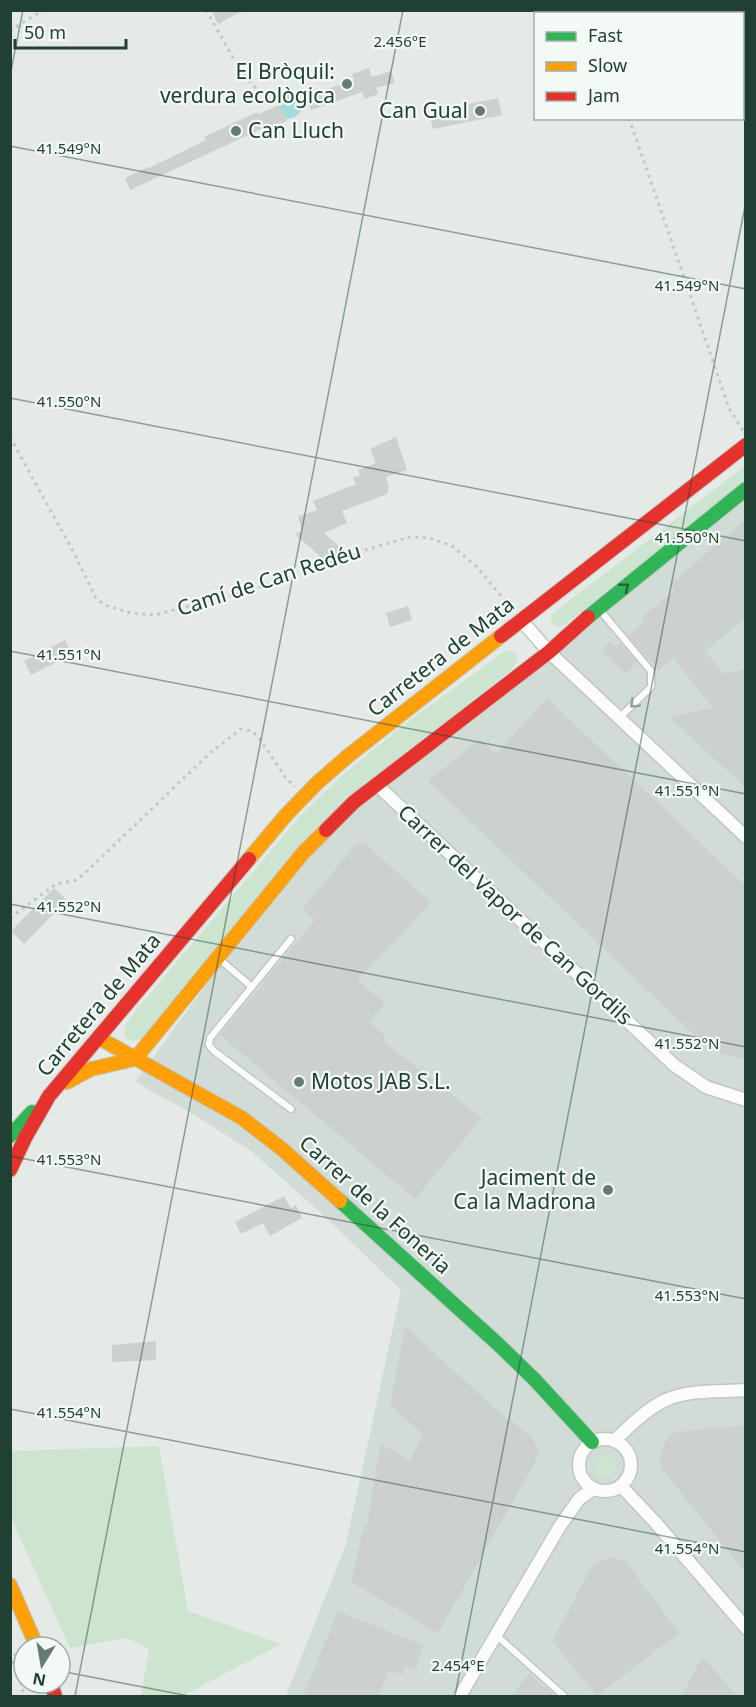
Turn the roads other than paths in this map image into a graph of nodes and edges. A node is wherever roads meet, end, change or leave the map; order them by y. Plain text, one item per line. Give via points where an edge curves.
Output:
1 (746, 445) edge
2 (746, 489) edge
3 (598, 608) junction
4 (522, 620) junction
5 (549, 652) junction
6 (619, 718) junction
7 (376, 784) junction
8 (746, 837) edge
9 (291, 939) dead end
10 (217, 958) junction
11 (252, 987) junction
12 (99, 1038) junction
13 (135, 1059) junction
14 (49, 1096) junction
15 (746, 1100) edge
16 (291, 1109) dead end
17 (10, 1136) edge
18 (10, 1170) edge
19 (746, 1390) edge
20 (614, 1441) junction
21 (592, 1442) junction
22 (621, 1486) junction
23 (593, 1489) junction
24 (10, 1585) edge
25 (746, 1628) edge
26 (32, 1635) edge
27 (496, 1635) junction
28 (460, 1696) edge
29 (564, 1696) edge

1 - 4 street, Carretera de Mata
3 -> 2 street
3 - 5 street
3 -> 6 lane via 651,671 651,687
4 - 5 street
4 - 12 street, Carretera de Mata via 348,756 304,797
5 - 6 street
5 - 7 street
6 - 8 street
7 - 10 street via 303,853
7 - 15 street, Carrer del Vapor de Can Gordils via 674,1065 706,1087
9 - 11 lane
10 - 11 lane
10 - 13 street
11 - 16 lane via 210,1038 209,1045
12 - 13 street, Carrer de la Foneria
12 - 14 street, Carretera de Mata
13 - 14 street, Carretera de Mata via 78,1073
13 - 21 street, Carrer de la Foneria via 242,1118 282,1149 499,1345
14 - 17 street
14 - 18 street
19 - 20 street via 666,1400
20 - 21 street
20 - 22 street via 626,1449 632,1461 630,1475
21 - 23 street via 579,1465 583,1479
22 - 23 street via 605,1492
22 - 25 street
23 - 27 street via 579,1499 560,1526
24 - 26 street
27 - 28 street
27 - 29 lane

